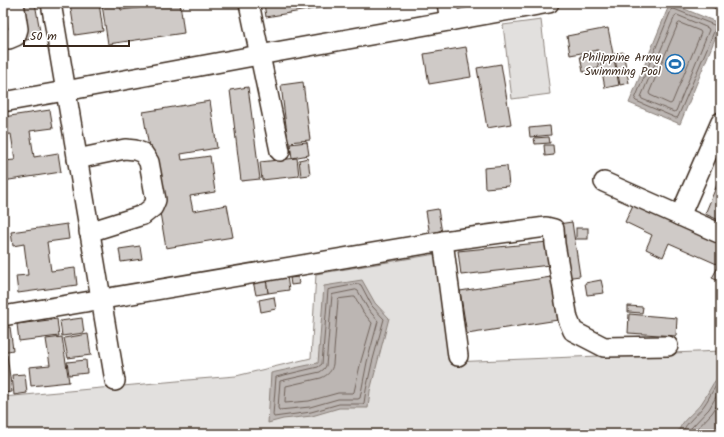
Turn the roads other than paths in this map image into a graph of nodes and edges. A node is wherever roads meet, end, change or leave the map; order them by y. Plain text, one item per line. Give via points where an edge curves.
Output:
1 (14, 3) edge
2 (51, 3) edge
3 (249, 3) edge
4 (549, 3) edge
5 (449, 12) edge
6 (9, 39) dead end
7 (259, 55) junction
8 (65, 91) junction
9 (3, 102) edge
10 (721, 122) edge
11 (280, 151) dead end
12 (77, 159) junction
13 (604, 182) dead end
14 (680, 216) junction
15 (89, 232) junction
16 (721, 234) edge
17 (443, 240) junction
18 (101, 299) junction
19 (3, 316) edge
20 (668, 346) dead end
21 (458, 356) dead end
22 (115, 381) dead end

1 - 6 street via 18,30 16,36
2 - 8 street
3 - 7 street
4 - 5 street
5 - 7 street
7 - 8 street
7 - 11 street
8 - 9 street
8 - 12 street
10 - 14 street
12 - 15 street
12 - 15 street via 126,149 143,153 149,162 156,200 153,207 143,215
13 - 14 street
14 - 16 street
15 - 18 street
17 - 18 street
17 - 20 street via 546,227 554,229 554,244 568,319 573,331 604,347
17 - 21 street
18 - 19 street
18 - 22 street

